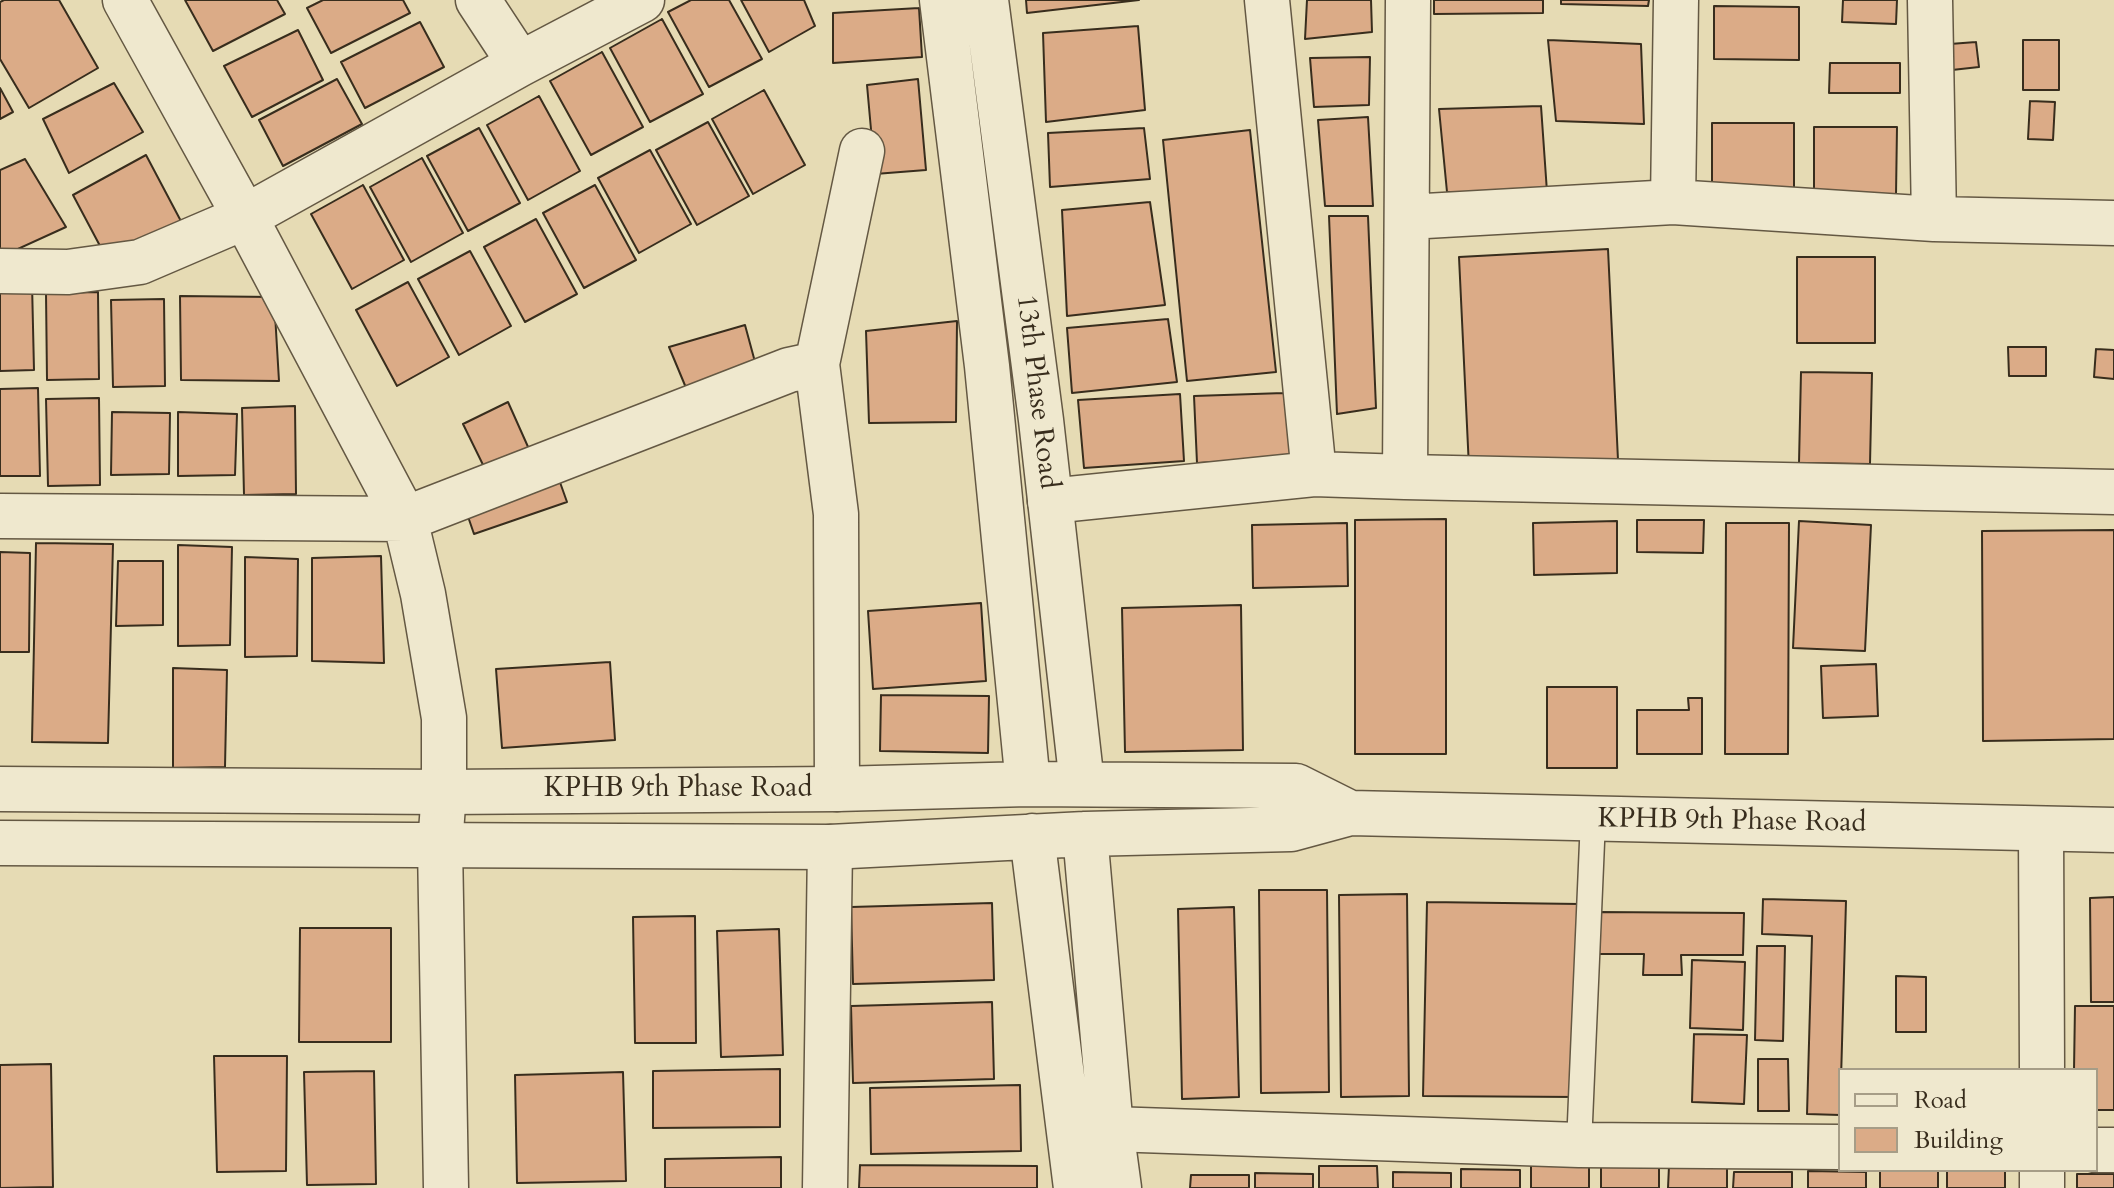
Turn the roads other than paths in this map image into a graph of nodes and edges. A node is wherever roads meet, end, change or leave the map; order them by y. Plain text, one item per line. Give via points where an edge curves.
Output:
1 (125, 0) edge
2 (478, 0) edge
3 (642, 0) edge
4 (942, 0) edge
5 (986, 0) edge
6 (1267, 0) edge
7 (1408, 0) edge
8 (1676, 0) edge
9 (1930, 0) edge
10 (520, 64) junction
11 (862, 151) dead end
12 (1673, 202) junction
13 (245, 217) junction
14 (1408, 217) junction
15 (1934, 219) junction
16 (2114, 223) edge
17 (0, 271) edge
18 (817, 364) junction
19 (1314, 474) junction
20 (1405, 477) junction
21 (2114, 492) edge
22 (1050, 501) junction
23 (0, 516) edge
24 (405, 519) junction
25 (1028, 784) junction
26 (1082, 784) junction
27 (1236, 785) junction
28 (0, 789) edge
29 (837, 789) junction
30 (444, 792) junction
31 (1350, 813) junction
32 (1593, 819) junction
33 (2041, 829) junction
34 (1236, 830) junction
35 (2114, 830) edge
36 (1085, 834) junction
37 (1032, 836) junction
38 (0, 843) edge
39 (440, 845) junction
40 (830, 847) junction
41 (2042, 1068) edge
42 (1111, 1129) junction
43 (1579, 1145) junction
44 (1838, 1147) edge
45 (446, 1188) edge
46 (825, 1188) edge
47 (1076, 1188) edge
48 (1119, 1188) edge

1 - 13 street
2 - 10 street
3 - 10 street
4 - 25 street, 13th Phase Road via 987,366
5 - 22 street, 13th Phase Road
6 - 19 street
7 - 14 street
8 - 12 street
9 - 15 street
10 - 13 street
11 - 18 street
12 - 14 street
12 - 15 street
13 - 17 street via 140,262 68,272
13 - 24 street
14 - 20 street
15 - 16 street
18 - 24 street via 789,370
18 - 29 street via 836,514
19 - 20 street
19 - 22 street
20 - 21 street
22 - 26 street, 13th Phase Road
23 - 24 street
24 - 30 street via 444,718
25 - 26 street, KPHB 9th Phase Road
25 - 29 street, KPHB 9th Phase Road
26 - 27 street, KPHB 9th Phase Road
27 - 31 street, KPHB 9th Phase Road via 1296,786
27 - 34 street
28 - 30 street, KPHB 9th Phase Road
29 - 30 street, KPHB 9th Phase Road
30 - 39 street
31 - 32 street, KPHB 9th Phase Road
31 - 34 street, KPHB 9th Phase Road via 1291,829
32 - 33 street, KPHB 9th Phase Road
32 - 43 lane
33 - 35 street, KPHB 9th Phase Road
33 - 41 street
34 - 36 street, KPHB 9th Phase Road
36 - 37 street, KPHB 9th Phase Road
36 - 42 street
37 - 40 street, KPHB 9th Phase Road
37 - 47 street
38 - 39 street, KPHB 9th Phase Road
39 - 40 street, KPHB 9th Phase Road
39 - 45 street
40 - 46 street
42 - 43 street
42 - 48 street
43 - 44 street

